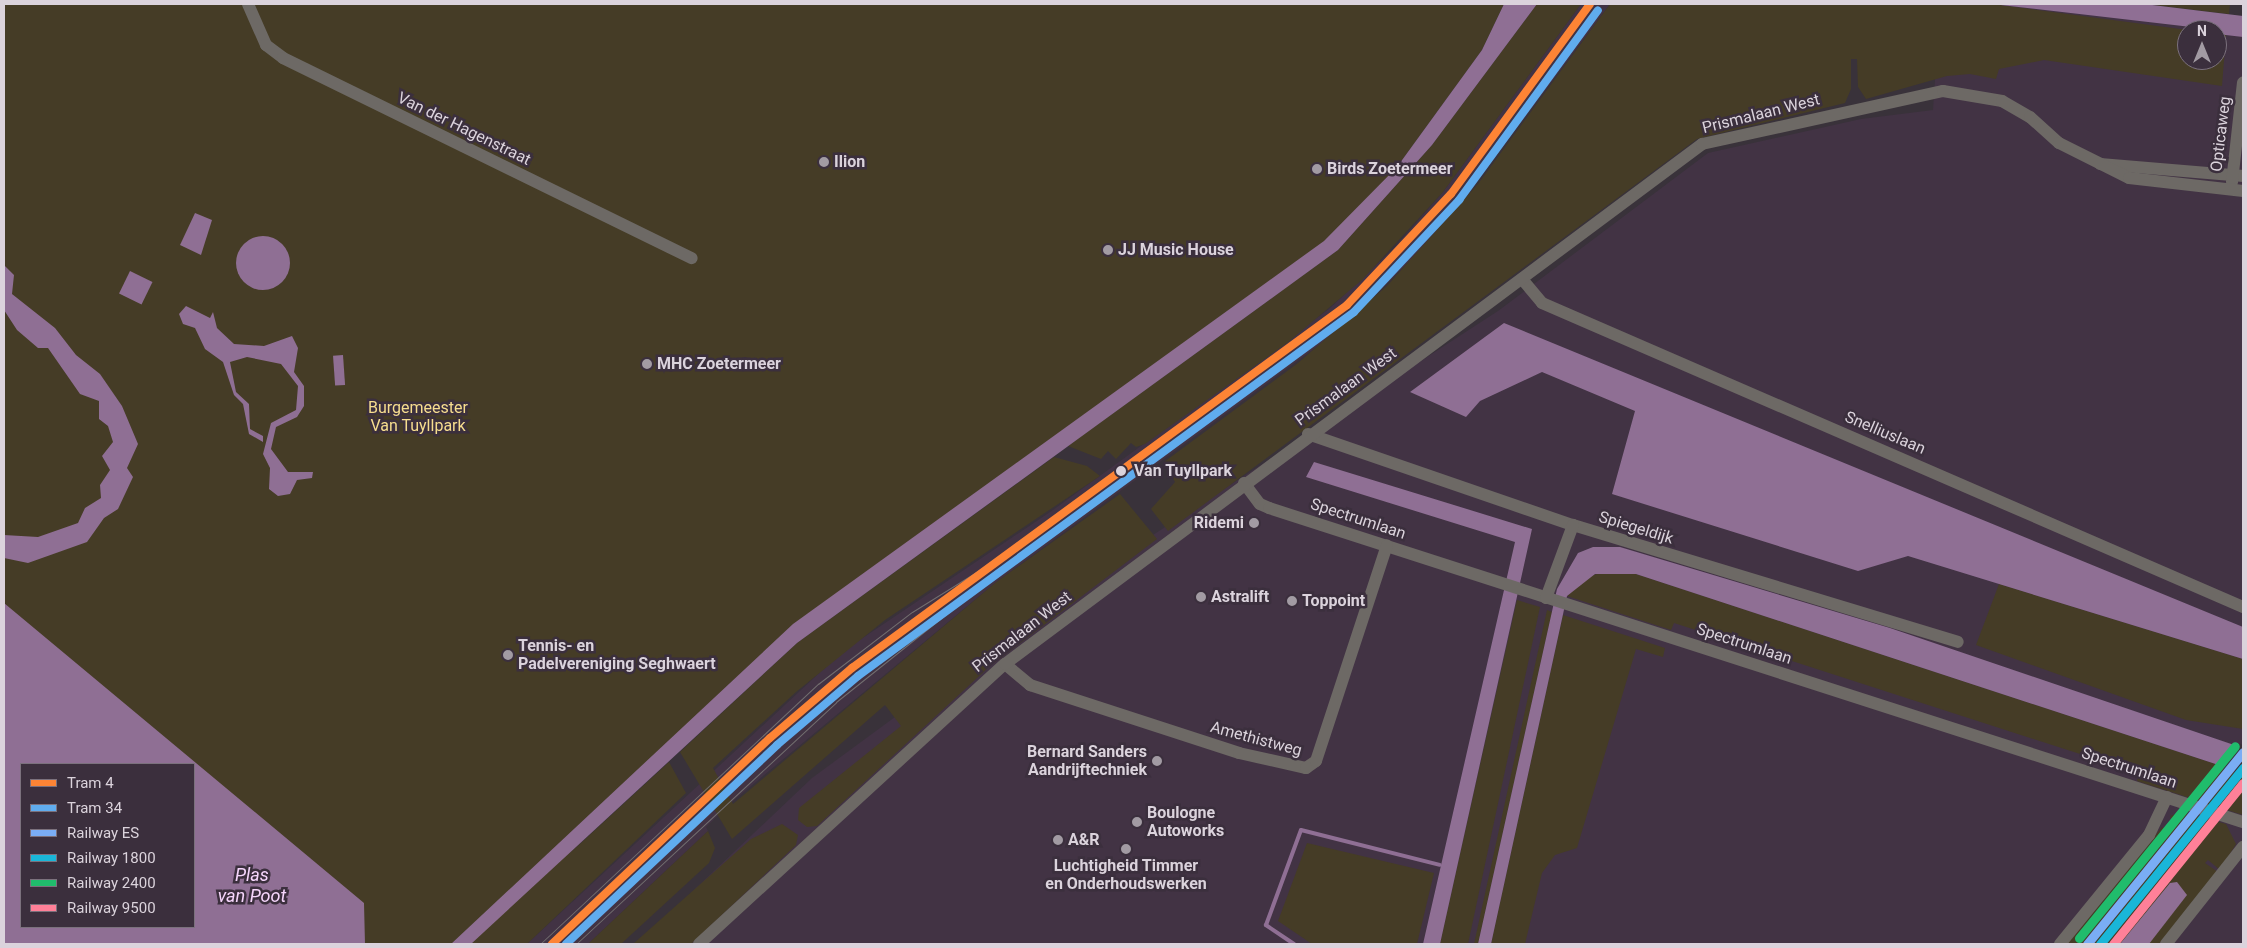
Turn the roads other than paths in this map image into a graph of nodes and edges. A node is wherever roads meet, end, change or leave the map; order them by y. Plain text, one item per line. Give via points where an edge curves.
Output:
1 (248, 4) edge
2 (2243, 83) edge
3 (2098, 164) junction
4 (2238, 176) edge
5 (2237, 190) edge
6 (692, 258) dead end
7 (1522, 279) junction
8 (1308, 434) junction
9 (1244, 483) junction
10 (1572, 525) junction
11 (1387, 545) junction
12 (1546, 598) junction
13 (2243, 607) edge
14 (1958, 642) dead end
15 (1005, 664) junction
16 (2166, 797) junction
17 (2243, 822) edge
18 (2243, 847) edge
19 (699, 944) edge
20 (2060, 944) edge
21 (2166, 944) edge

1 - 6 street, Van der Hagenstraat via 266,45 282,58
2 - 4 street, Opticaweg
3 - 4 street, Prismalaan West
3 - 5 street, Prismalaan West via 2129,178
3 - 7 street, Prismalaan West via 2002,101 1976,94 1928,92 1702,144
4 - 5 street, Opticaweg
7 - 8 street, Prismalaan West
7 - 13 street, Snelliuslaan via 1542,303
8 - 9 street, Prismalaan West
8 - 10 street, Spiegeldijk
9 - 11 street, Spectrumlaan via 1260,504 1269,508
9 - 15 street, Prismalaan West
10 - 12 street
10 - 14 street, Spiegeldijk
11 - 12 street, Spectrumlaan
11 - 15 street, Amethistweg via 1316,761 1306,768 1248,756 1030,684
12 - 16 street, Spectrumlaan
15 - 19 street, Prismalaan West
16 - 17 street, Spectrumlaan
16 - 20 street via 2149,835
18 - 21 street

